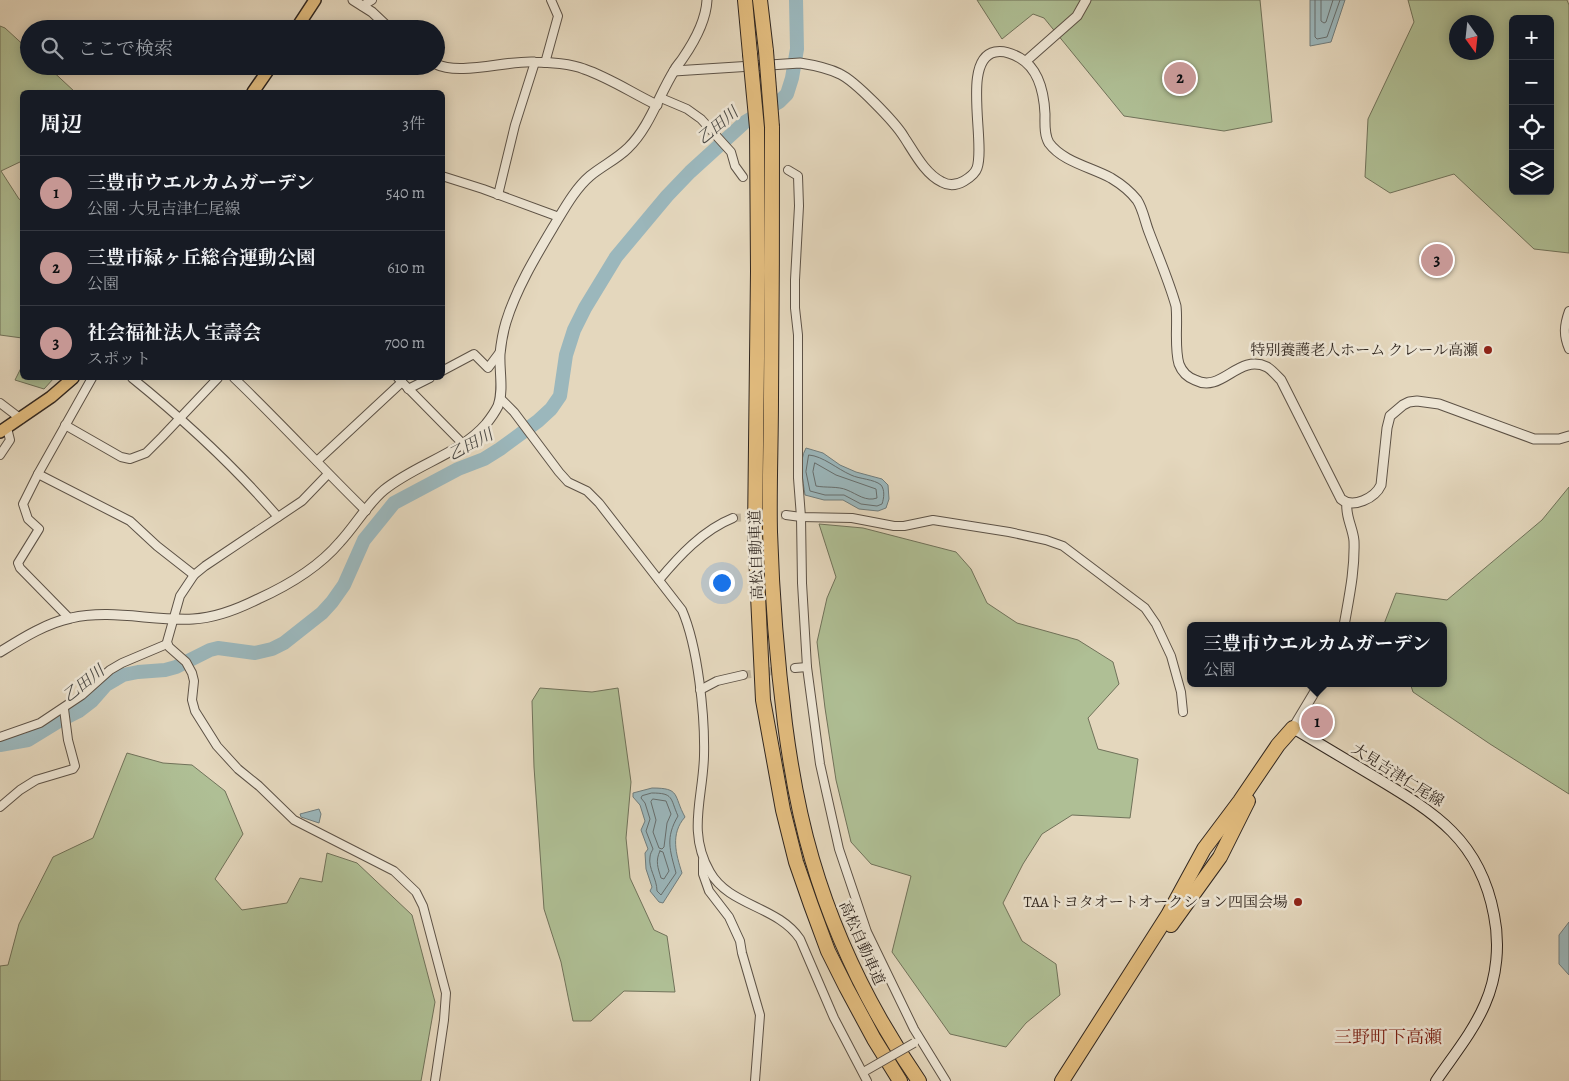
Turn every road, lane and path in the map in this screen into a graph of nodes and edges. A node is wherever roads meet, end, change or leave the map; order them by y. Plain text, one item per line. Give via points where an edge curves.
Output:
1 (315, 0) edge
2 (353, 0) edge
3 (372, 0) edge
4 (551, 0) edge
5 (707, 0) edge
6 (745, 0) edge
7 (760, 0) edge
8 (1086, 0) edge
9 (362, 6) junction
10 (302, 20) edge
11 (379, 20) edge
12 (1026, 61) junction
13 (535, 62) junction
14 (545, 63) junction
15 (445, 67) edge
16 (674, 71) junction
17 (265, 75) edge
18 (254, 90) edge
19 (659, 101) junction
20 (788, 170) dead end
21 (445, 177) edge
22 (743, 177) dead end
23 (498, 195) junction
24 (559, 217) junction
25 (1569, 311) edge
26 (1569, 349) edge
27 (500, 352) junction
28 (445, 368) edge
29 (72, 380) edge
30 (91, 380) edge
31 (134, 380) edge
32 (216, 380) edge
33 (236, 380) edge
34 (400, 380) edge
35 (426, 380) edge
36 (408, 389) junction
37 (500, 398) junction
38 (0, 403) edge
39 (179, 418) junction
40 (21, 419) junction
41 (66, 426) junction
42 (3, 430) edge
43 (1569, 436) edge
44 (463, 444) junction
45 (0, 455) edge
46 (317, 461) junction
47 (38, 474) junction
48 (328, 474) junction
49 (1347, 503) junction
50 (366, 511) junction
51 (786, 515) tunnel mouth
52 (278, 517) junction
53 (802, 517) junction
54 (733, 518) tunnel mouth
55 (194, 575) junction
56 (659, 580) junction
57 (69, 618) junction
58 (174, 619) junction
59 (1345, 622) edge
60 (167, 644) junction
61 (0, 652) edge
62 (806, 666) junction
63 (795, 668) tunnel mouth
64 (743, 676) tunnel mouth
65 (1318, 687) edge
66 (700, 690) junction
67 (64, 709) junction
68 (1184, 712) dead end
69 (1293, 728) junction
70 (0, 737) edge
71 (0, 806) edge
72 (702, 856) junction
73 (917, 1042) junction
74 (865, 1072) junction
75 (435, 1081) edge
76 (755, 1081) edge
77 (867, 1081) edge
78 (900, 1081) edge
79 (919, 1081) edge
80 (946, 1081) edge
81 (1062, 1081) edge
82 (1072, 1081) edge
83 (1436, 1081) edge

1 - 10 main road
2 - 9 street
3 - 9 street
4 - 14 street via 558,16
5 - 16 street via 698,30
6 - 78 highway, 高松自動車道, bridge via 757,128 755,533 762,700 796,862 828,951
7 - 79 highway, 高松自動車道, bridge via 772,127 770,531 774,631 790,759 798,808 812,859 839,936 886,1031
8 - 12 street via 1077,16
9 - 11 street
12 - 16 street via 1005,51 988,55 982,63 977,89 979,157 970,177 954,185 944,183 925,169 902,133 854,83 840,74 800,63
12 - 49 street via 1031,65 1043,94 1048,142 1065,156 1111,178 1138,202 1174,299 1178,321 1177,351 1183,372 1189,378 1209,383 1225,377 1236,368 1267,367 1281,380 1341,499
13 - 14 street
13 - 15 street via 468,68
13 - 23 street
14 - 19 street via 582,68
16 - 19 street
17 - 18 main road
19 - 22 street via 687,109 701,119 732,152 735,166
19 - 24 street via 636,140 588,178
20 - 53 street via 798,176 800,206 795,308 798,335 798,478
21 - 23 street
23 - 24 street
24 - 27 street via 520,288 506,323
25 - 26 street via 1564,329
27 - 28 street via 488,368 474,354
27 - 37 street
29 - 40 main road
30 - 41 street
31 - 39 street
32 - 39 street
33 - 46 street
34 - 36 street
34 - 46 street
35 - 36 street
36 - 44 street
37 - 44 street via 497,409 486,424
37 - 56 street via 568,482 587,491 599,503
38 - 40 street
39 - 41 street via 146,453 130,459
39 - 52 street via 248,482
40 - 42 main road
41 - 47 street
42 - 45 street via 10,440
43 - 49 street via 1534,439 1438,404 1409,402 1390,416 1379,490 1366,500
44 - 50 street via 412,470 384,490
46 - 48 street
47 - 55 street via 130,521
47 - 57 street via 23,504 28,519 39,531 18,564
48 - 50 street
48 - 52 street via 302,501
49 - 59 street via 1354,539 1353,573
50 - 58 street via 338,544 297,580 238,608 208,617
51 - 53 street
52 - 55 street
53 - 62 street
53 - 68 street via 852,518 894,526 933,520 1009,532 1062,546 1145,608 1171,656
54 - 56 street via 713,528 676,560
55 - 58 street via 180,596
56 - 66 street via 688,622
57 - 58 street via 111,615
57 - 61 street
58 - 60 street
60 - 67 street via 110,670
60 - 75 street via 186,662 192,673 195,711 238,769 294,820 394,871 416,892 423,906 446,993
62 - 63 street
62 - 73 street via 820,764 839,849 868,932
64 - 66 street via 716,681
65 - 69 street
66 - 72 street via 704,757 697,830
67 - 70 street via 32,727
67 - 71 street via 74,768 36,780
69 - 81 highway via 1204,849 1168,915
69 - 82 highway via 1248,802 1220,857 1174,920
69 - 83 main road, 大見吉津仁尾線 via 1420,804 1463,843 1480,870 1492,900 1497,930 1495,972 1472,1029
72 - 74 street via 715,880 732,894 792,928 800,939 834,1018
72 - 76 street via 703,874 709,891 729,917 740,941 760,1015
73 - 74 street, bridge
73 - 80 street
74 - 77 street

